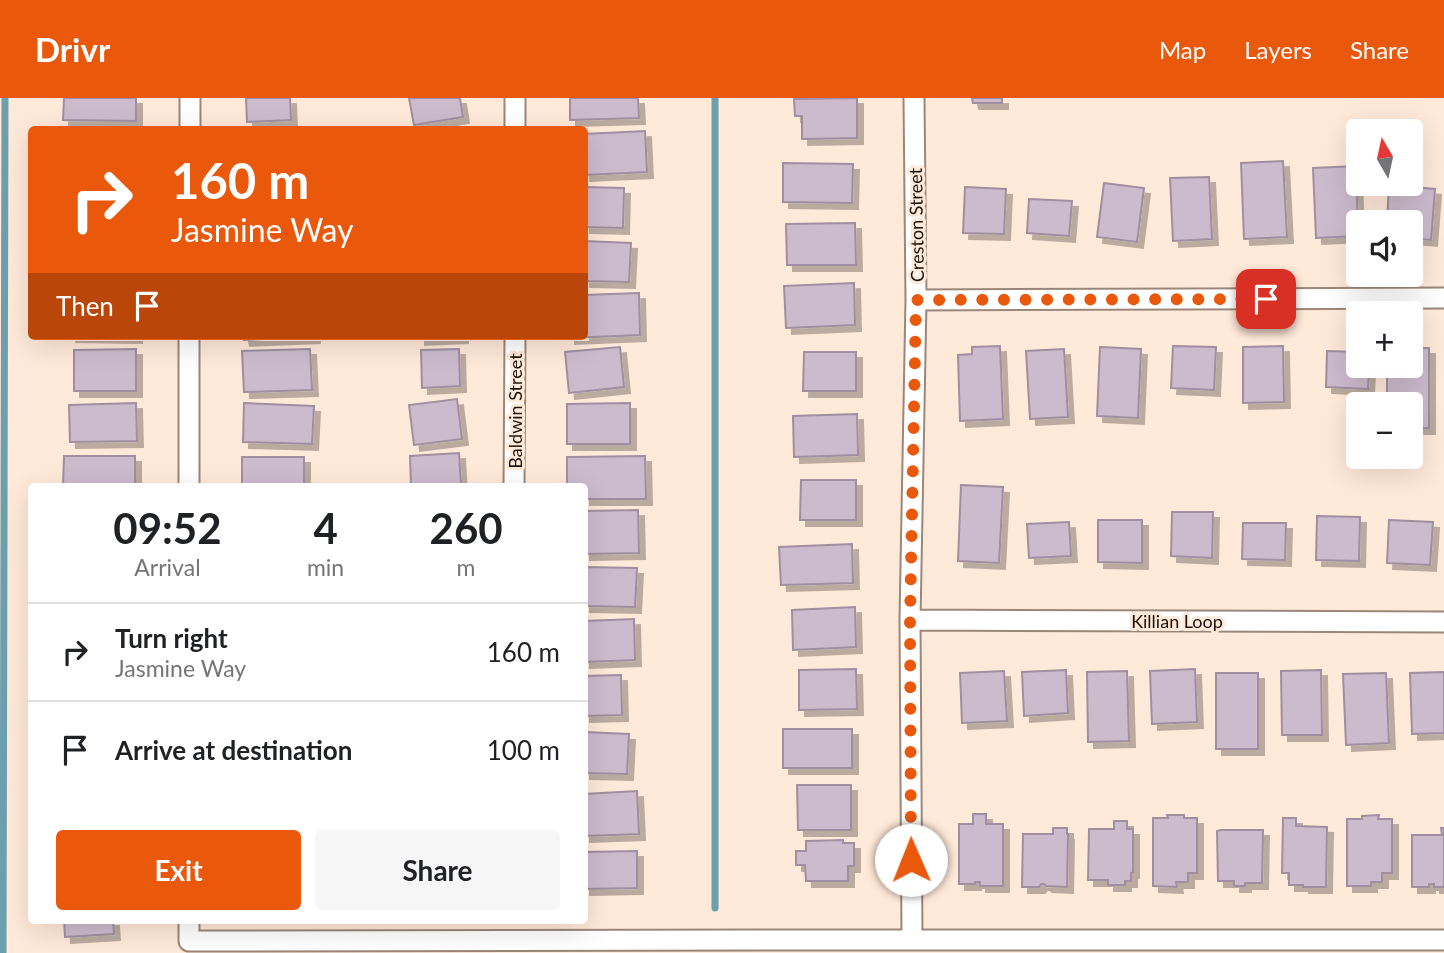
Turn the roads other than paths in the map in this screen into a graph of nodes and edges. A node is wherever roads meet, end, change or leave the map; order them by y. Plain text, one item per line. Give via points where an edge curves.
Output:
1 (190, 98) edge
2 (514, 98) edge
3 (914, 98) edge
4 (190, 126) edge
5 (515, 126) edge
6 (1444, 298) edge
7 (916, 300) junction
8 (189, 340) edge
9 (515, 340) edge
10 (189, 483) edge
11 (514, 483) edge
12 (910, 620) junction
13 (1444, 622) edge
14 (189, 924) edge
15 (511, 924) edge
16 (912, 940) junction
17 (1444, 940) edge
18 (512, 947) edge

1 - 4 street
2 - 5 street
3 - 7 street, Creston Street
6 - 7 street
7 - 12 street, Creston Street
8 - 10 street
9 - 11 street, Baldwin Street
12 - 13 street, Killian Loop
12 - 16 street, Creston Street
14 - 18 street via 189,941
15 - 18 street
16 - 17 street
16 - 18 street

